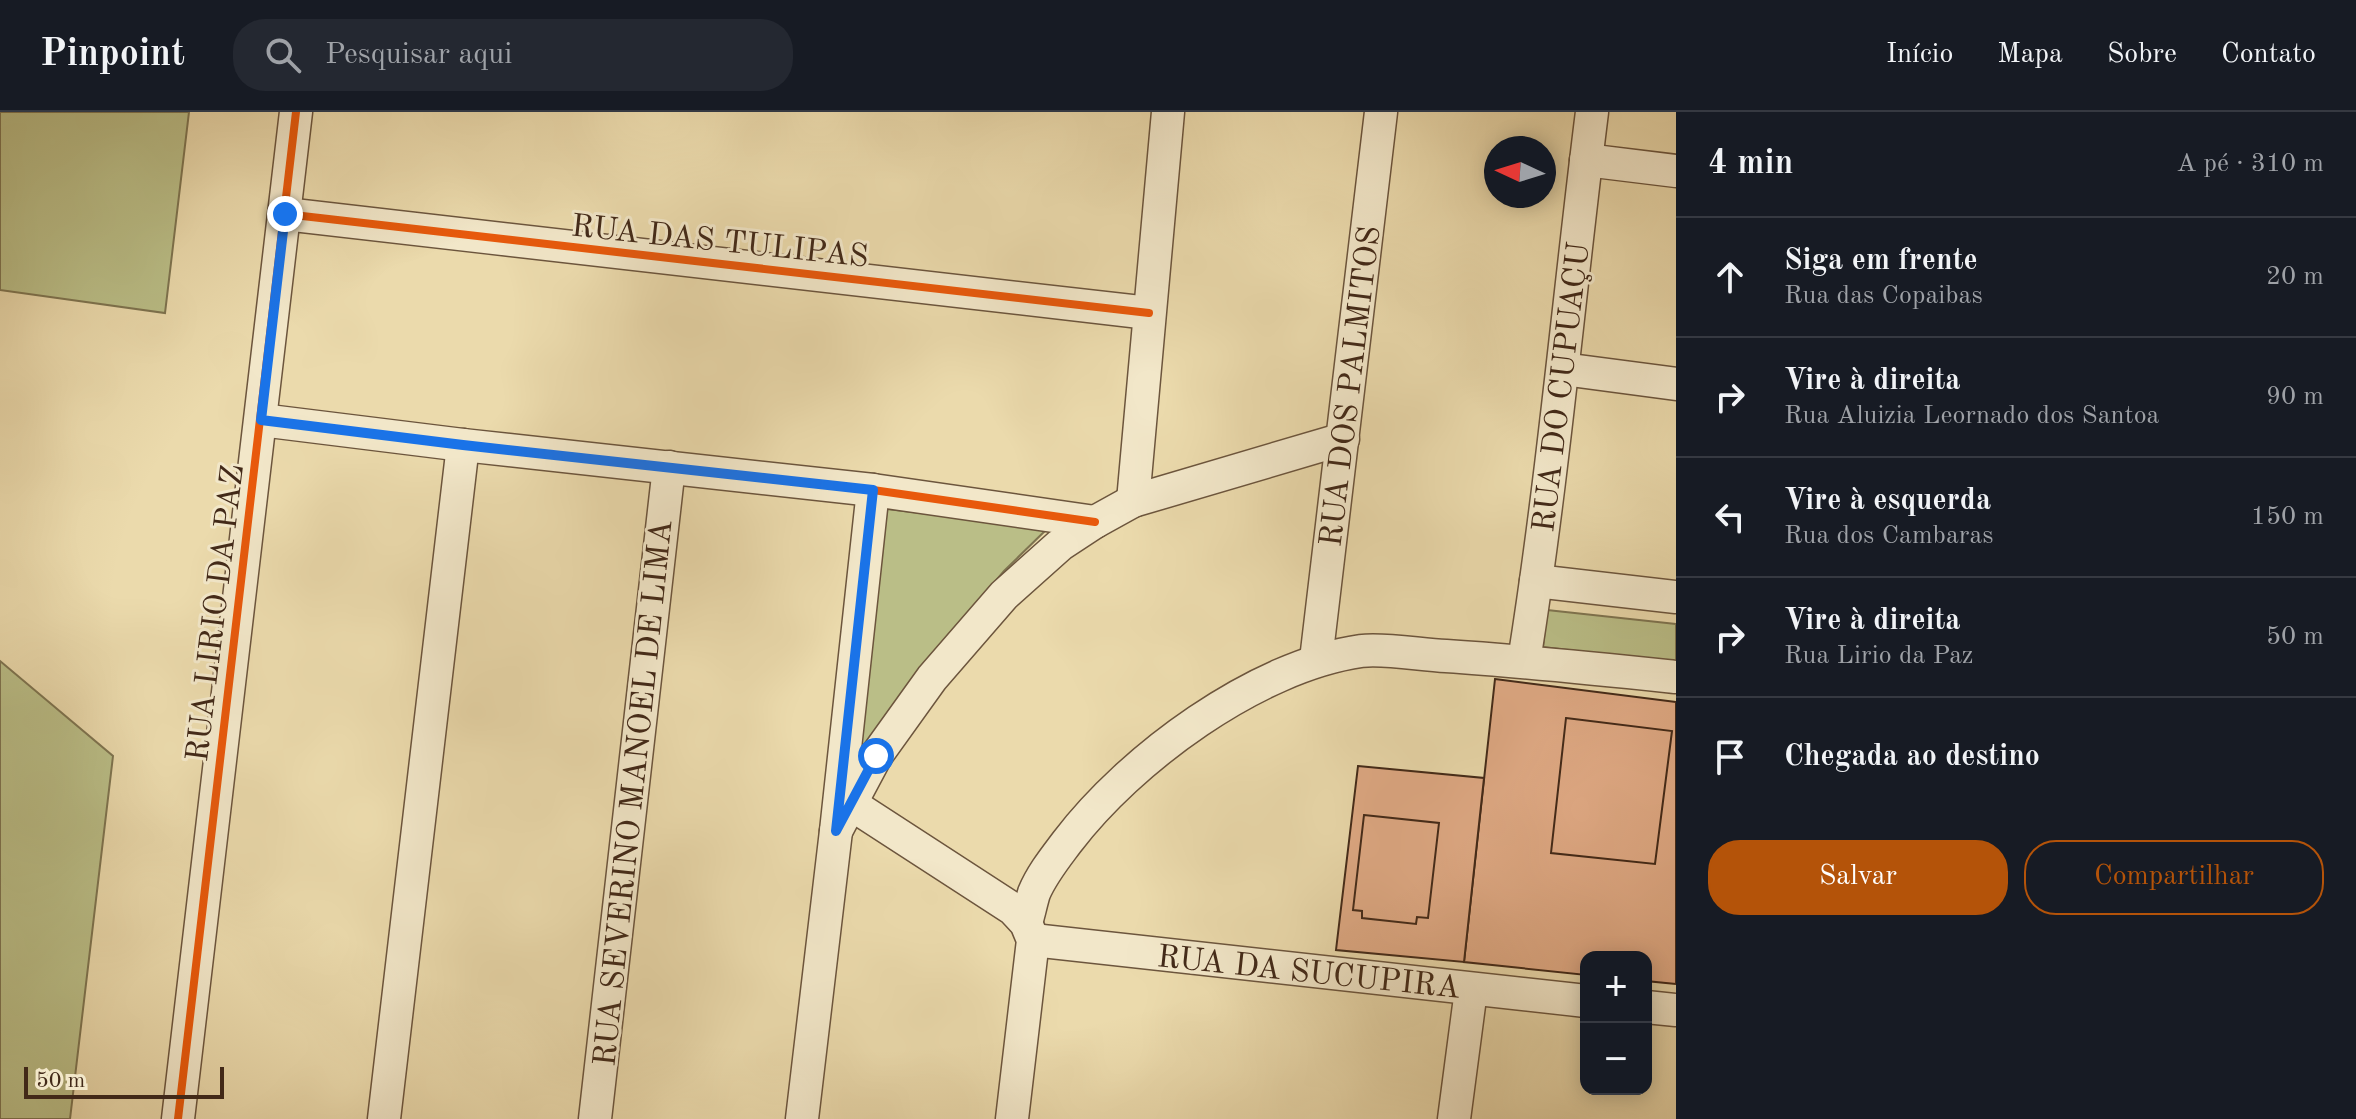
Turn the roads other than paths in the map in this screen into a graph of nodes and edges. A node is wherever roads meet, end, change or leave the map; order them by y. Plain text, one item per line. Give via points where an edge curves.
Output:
1 (296, 112) edge
2 (1168, 112) edge
3 (1381, 112) edge
4 (1592, 112) edge
5 (1586, 160) junction
6 (1676, 171) edge
7 (285, 214) junction
8 (1149, 313) junction
9 (1563, 369) junction
10 (1676, 384) edge
11 (261, 420) junction
12 (1343, 439) junction
13 (463, 445) junction
14 (669, 467) junction
15 (873, 490) junction
16 (1133, 501) junction
17 (1095, 522) junction
18 (1536, 581) junction
19 (1676, 597) edge
20 (1316, 660) junction
21 (1524, 661) junction
22 (1676, 677) edge
23 (844, 818) junction
24 (1030, 931) junction
25 (1471, 990) junction
26 (1580, 1000) edge
27 (1652, 1008) edge
28 (1676, 1010) edge
29 (178, 1119) edge
30 (384, 1119) edge
31 (595, 1119) edge
32 (802, 1119) edge
33 (1012, 1119) edge
34 (1454, 1119) edge

1 - 7 street, RUA LIRIO DA PAZ
2 - 8 street
3 - 12 street, RUA DOS PALMITOS
4 - 5 street, RUA DO CUPUAÇU
5 - 6 street
5 - 9 street, RUA DO CUPUAÇU
7 - 8 street, RUA DAS TULIPAS
7 - 11 street, RUA LIRIO DA PAZ
8 - 16 street
9 - 10 street
9 - 18 street, RUA DO CUPUAÇU
11 - 13 street
11 - 29 street, RUA LIRIO DA PAZ
12 - 16 street
12 - 20 street, RUA DOS PALMITOS
13 - 14 street
13 - 30 street
14 - 15 street
14 - 31 street, RUA SEVERINO MANOEL DE LIMA
15 - 17 street
15 - 23 street
16 - 17 street
17 - 23 street via 1004,595 932,678 876,756
18 - 19 street
18 - 21 street, RUA DO CUPUAÇU
20 - 21 street via 1364,651
20 - 24 street via 1266,681 1143,761 1085,818 1048,867 1034,893
21 - 22 street
23 - 24 street via 988,891 1013,909
23 - 32 street
24 - 25 street, RUA DA SUCUPIRA
24 - 33 street
25 - 26 street, RUA DA SUCUPIRA
25 - 34 street
27 - 28 street

